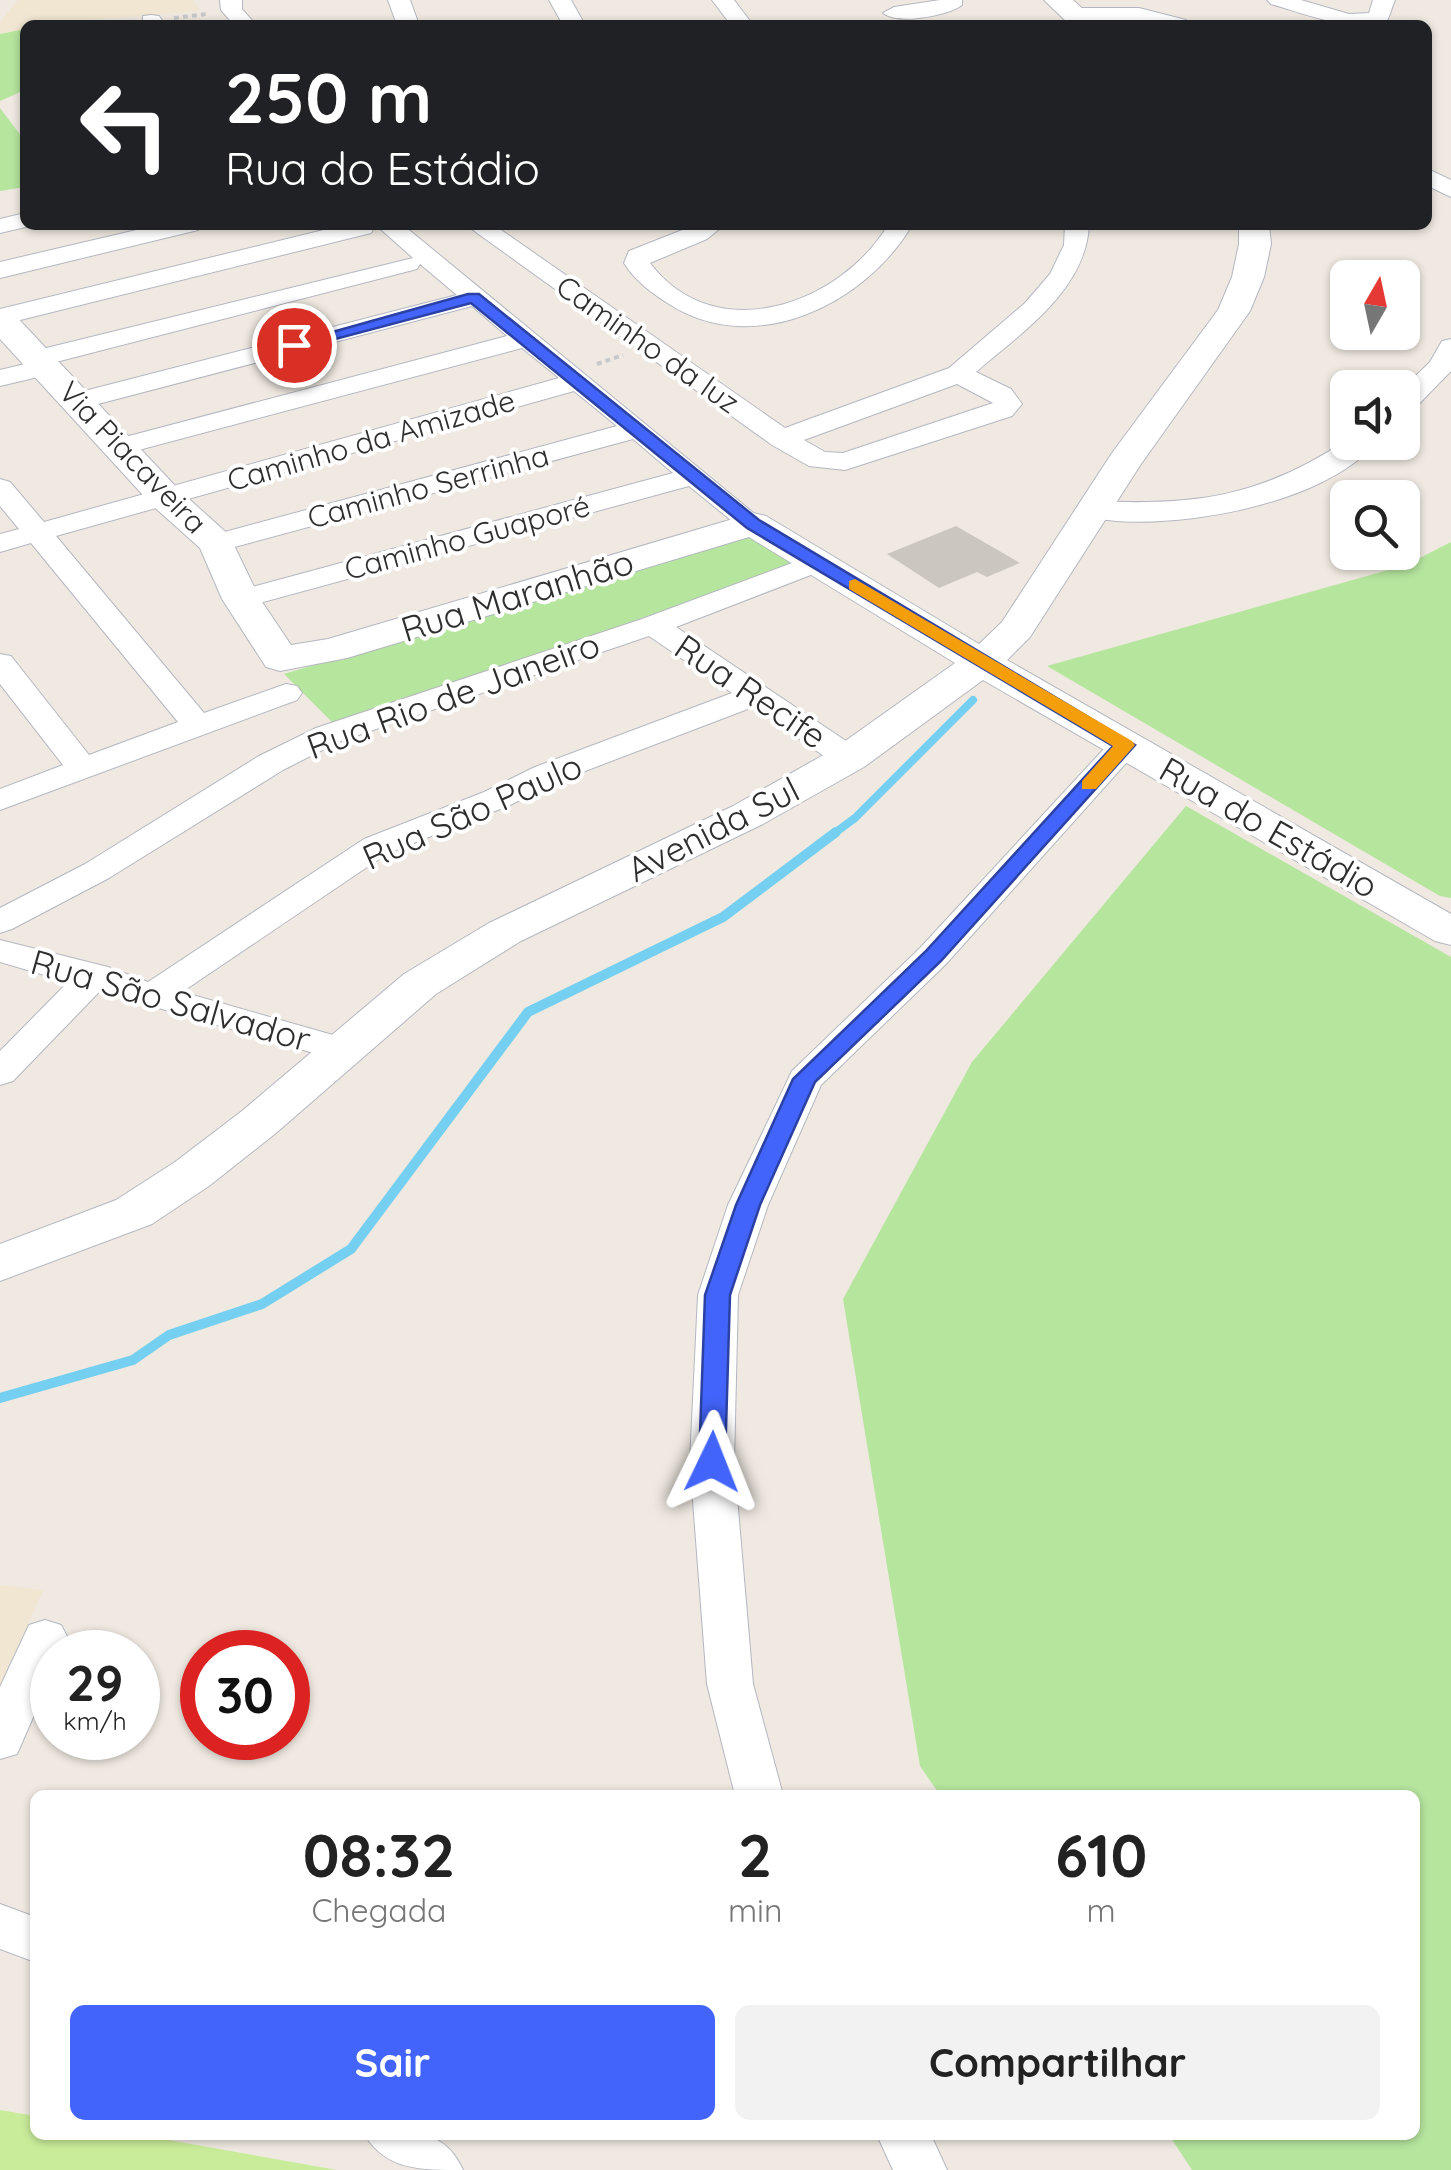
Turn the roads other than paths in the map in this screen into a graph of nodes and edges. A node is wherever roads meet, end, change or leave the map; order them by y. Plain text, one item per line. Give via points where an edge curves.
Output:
1 (723, 0) edge
2 (951, 0) edge
3 (1278, 0) edge
4 (1380, 9) edge
5 (894, 13) edge
6 (1071, 13) edge
7 (738, 20) edge
8 (1161, 20) edge
9 (168, 230) edge
10 (359, 230) edge
11 (380, 230) edge
12 (485, 230) edge
13 (704, 230) edge
14 (897, 230) edge
15 (1077, 230) edge
16 (1254, 230) edge
17 (408, 264) dead end
18 (0, 270) edge
19 (474, 298) junction
20 (0, 318) edge
21 (524, 338) junction
22 (1451, 346) edge
23 (42, 362) junction
24 (958, 374) junction
25 (0, 378) edge
26 (575, 382) junction
27 (1420, 387) edge
28 (79, 401) junction
29 (639, 429) junction
30 (782, 440) junction
31 (120, 447) junction
32 (1337, 460) edge
33 (693, 476) junction
34 (0, 488) edge
35 (166, 498) junction
36 (1094, 510) junction
37 (753, 524) junction
38 (37, 532) junction
39 (0, 543) edge
40 (216, 543) junction
41 (819, 562) junction
42 (240, 599) junction
43 (653, 625) junction
44 (0, 662) edge
45 (984, 662) junction
46 (283, 676) junction
47 (759, 694) junction
48 (200, 727) junction
49 (327, 735) junction
50 (1125, 745) junction
51 (849, 758) junction
52 (84, 770) junction
53 (0, 800) edge
54 (1431, 912) edge
55 (0, 922) edge
56 (1451, 932) edge
57 (0, 950) edge
58 (94, 975) junction
59 (154, 996) junction
60 (341, 1049) junction
61 (0, 1073) edge
62 (0, 1263) edge
63 (30, 1673) edge
64 (0, 1740) edge
65 (758, 1790) edge
66 (0, 1926) edge
67 (30, 1938) edge
68 (398, 2140) edge
69 (906, 2140) edge
70 (436, 2170) edge
71 (920, 2170) edge

1 - 7 street
2 - 5 street
3 - 4 street via 1348,20
6 - 8 street
9 - 18 street
10 - 20 street
11 - 19 street
12 - 30 street, Caminho da luz
13 - 14 street via 637,258 640,270 686,306 736,320 769,316 850,282 880,258
15 - 24 street via 1061,276
16 - 36 street, Avenida Sul via 1248,277 1234,311
17 - 23 street
19 - 21 street
19 - 28 street
20 - 23 street, Via Piacaveira
21 - 26 street
21 - 31 street
22 - 27 street
23 - 25 street
23 - 28 street, Via Piacaveira
24 - 30 street
24 - 30 street, Caminho da luz via 1008,404 845,462 819,460
26 - 29 street
26 - 35 street, Caminho da Amizade
28 - 31 street, Via Piacaveira
29 - 33 street
29 - 40 street, Caminho Serrinha
31 - 35 street, Via Piacaveira
32 - 36 street via 1243,504 1163,514
33 - 37 street
33 - 42 street, Caminho Guaporé
34 - 38 street
35 - 38 street, Caminho da Amizade
35 - 40 street, Via Piacaveira
36 - 45 street, Avenida Sul via 1016,629
37 - 41 street, Rua do Estádio
37 - 46 street, Rua Maranhão via 332,650
38 - 39 street, Caminho da Amizade
38 - 48 street
40 - 42 street, Via Piacaveira
41 - 43 street, Rua Rio de Janeiro
41 - 45 street, Rua do Estádio
42 - 46 street, Via Piacaveira
43 - 47 street, Rua Recife
43 - 49 street, Rua Rio de Janeiro
44 - 52 street
45 - 50 street, Rua do Estádio
45 - 51 street, Avenida Sul
46 - 48 street
46 - 49 street
47 - 51 street, Rua Recife
47 - 59 street, Rua São Paulo via 376,846
48 - 52 street
49 - 55 street, Rua Rio de Janeiro
50 - 54 street, Rua do Estádio
50 - 65 street via 933,956 805,1079 748,1205 718,1295 712,1462 730,1684
51 - 60 street, Avenida Sul via 748,815 505,932 420,984
52 - 53 street
54 - 56 street, Rua do Estádio
57 - 58 street, Rua São Salvador
58 - 59 street, Rua São Salvador
58 - 61 street
59 - 60 street, Rua São Salvador
60 - 62 street, Avenida Sul via 246,1132 134,1212
63 - 64 street
66 - 67 street
68 - 70 street
69 - 71 street

